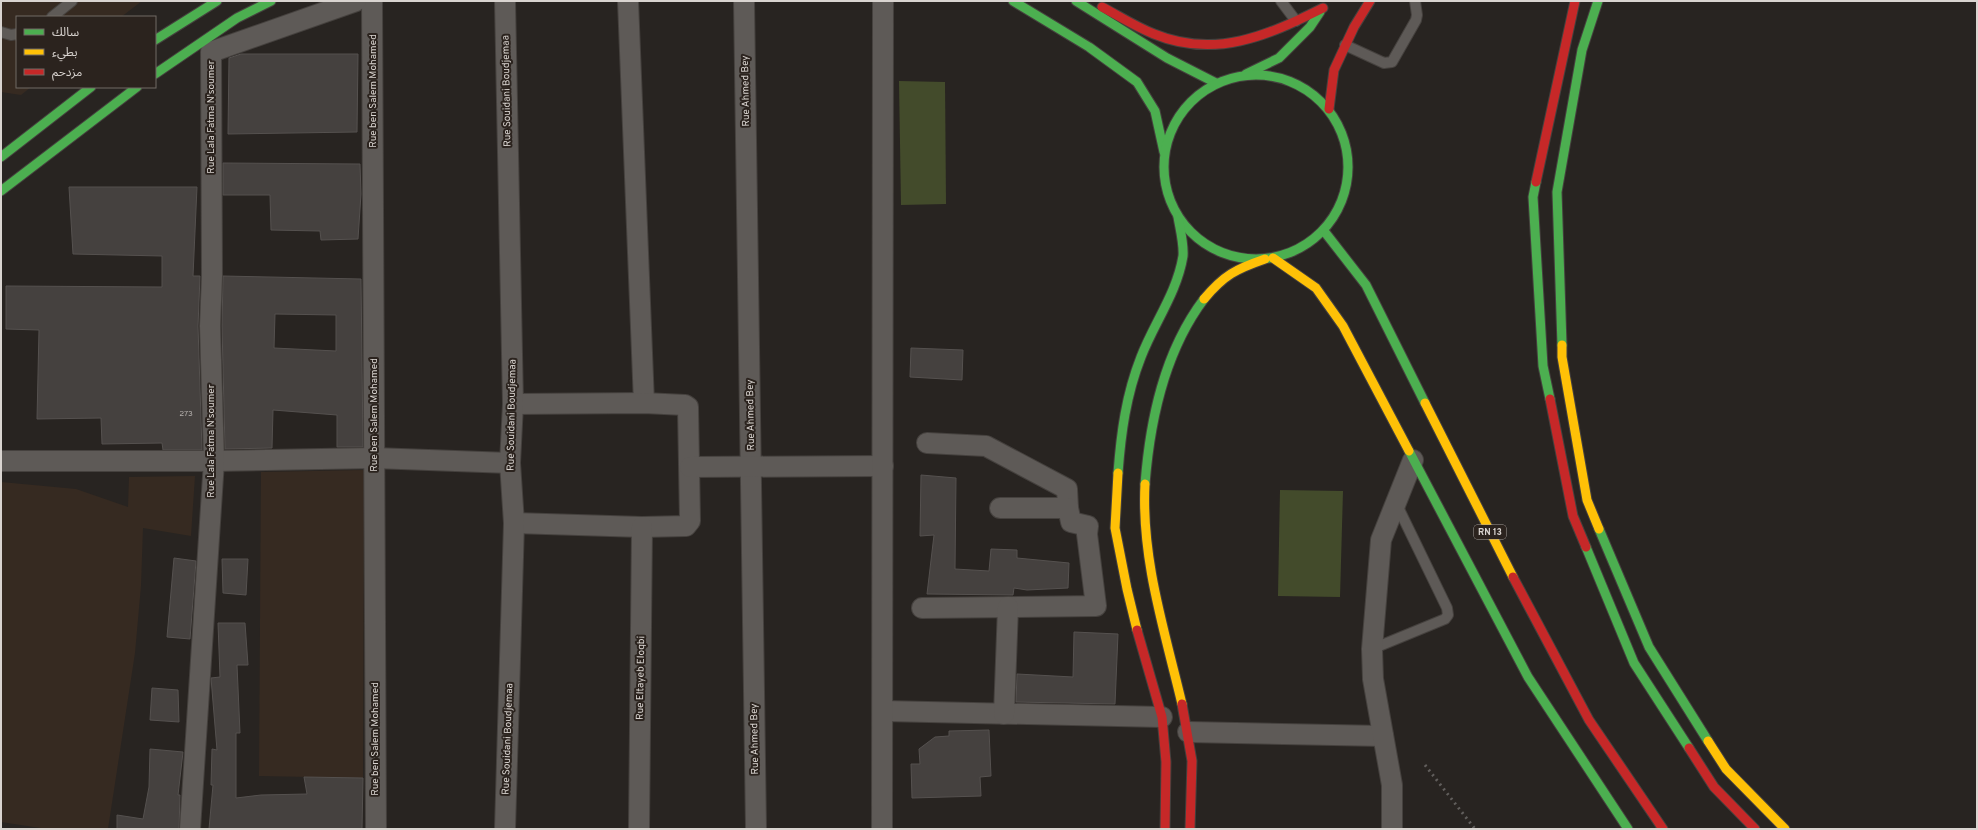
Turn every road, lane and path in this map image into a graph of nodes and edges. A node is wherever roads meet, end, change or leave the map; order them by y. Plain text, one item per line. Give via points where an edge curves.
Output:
1 (72, 1) edge
2 (217, 1) edge
3 (271, 1) edge
4 (356, 1) edge
5 (372, 1) edge
6 (505, 1) edge
7 (628, 1) edge
8 (744, 1) edge
9 (883, 1) edge
10 (1013, 1) edge
11 (1076, 1) edge
12 (1091, 1) edge
13 (1281, 1) edge
14 (1370, 1) edge
15 (1415, 1) edge
16 (1575, 1) edge
17 (1598, 1) edge
18 (1325, 4) edge
19 (53, 16) edge
20 (1296, 21) junction
21 (1, 32) edge
22 (16, 34) edge
23 (156, 39) edge
24 (1345, 45) junction
25 (156, 73) edge
26 (1246, 74) junction
27 (1216, 82) junction
28 (90, 88) edge
29 (136, 88) edge
30 (1329, 109) junction
31 (1164, 154) junction
32 (1, 157) edge
33 (1, 191) edge
34 (1178, 217) junction
35 (1324, 231) junction
36 (1269, 258) junction
37 (644, 403) junction
38 (513, 404) junction
39 (927, 443) dead end
40 (374, 458) junction
41 (1413, 460) junction
42 (1, 461) edge
43 (214, 461) junction
44 (510, 463) junction
45 (752, 466) junction
46 (883, 466) junction
47 (690, 467) junction
48 (1396, 503) junction
49 (1000, 508) dead end
50 (1068, 508) junction
51 (514, 523) junction
52 (642, 527) junction
53 (1008, 607) junction
54 (922, 608) dead end
55 (1162, 617) junction
56 (1143, 625) junction
57 (1372, 649) junction
58 (884, 711) junction
59 (1004, 714) junction
60 (1162, 717) junction
61 (1188, 732) junction
62 (1383, 736) junction
63 (190, 829) edge
64 (376, 829) edge
65 (505, 829) edge
66 (639, 829) edge
67 (756, 829) edge
68 (882, 829) edge
69 (1165, 829) edge
70 (1190, 829) edge
71 (1392, 829) edge
72 (1628, 829) edge
73 (1663, 829) edge
74 (1755, 829) edge
75 (1785, 829) edge

1 - 19 lane
2 - 23 main road
3 - 25 main road via 237,18
4 - 43 street, Rue Lala Fatma N'soumer via 211,52 210,326
5 - 40 street, Rue ben Salem Mohamed
6 - 38 street, Rue Souidani Boudjemaa
7 - 37 street
8 - 45 street, Rue Ahmed Bey
9 - 46 street
10 - 31 main road via 1089,47 1137,82 1155,111
11 - 27 main road via 1167,58
12 - 20 main road via 1162,38 1192,45 1224,45 1265,36
13 - 20 lane
14 - 24 main road
15 - 24 lane via 1416,20 1392,62 1384,63
16 - 74 main road via 1533,197 1543,366 1573,516 1634,663 1714,787
17 - 75 main road via 1582,50 1557,192 1562,357 1587,500 1649,647 1726,769
18 - 20 main road
18 - 26 main road via 1310,27 1279,58
21 - 22 lane
24 - 30 main road via 1334,70
26 - 27 main road
26 - 30 main road via 1277,76 1306,88
27 - 31 main road via 1191,100 1173,125
28 - 32 main road
29 - 33 main road
30 - 35 main road via 1342,132 1349,158 1348,184 1339,209
31 - 34 main road via 1164,176 1169,197
34 - 36 main road via 1195,236 1216,250 1240,258
34 - 56 main road via 1183,255 1175,286 1141,356 1128,395 1116,480 1115,528 1127,589
35 - 36 main road via 1292,252
35 - 73 main road, RN 13 via 1366,285 1531,612 1589,720
36 - 41 main road via 1316,288 1330,307 1343,326
36 - 55 main road via 1240,267 1212,289 1189,321 1173,354 1161,391 1152,428 1145,515 1152,577
37 - 38 street
37 - 47 street via 688,407
38 - 44 street, Rue Souidani Boudjemaa
39 - 50 street via 986,446 1067,489
40 - 43 street
40 - 44 street
40 - 64 street, Rue ben Salem Mohamed
41 - 48 street
41 - 72 main road via 1528,677
42 - 43 street
43 - 63 street, Rue Lala Fatma N'soumer
44 - 51 street, Rue Souidani Boudjemaa
45 - 46 street
45 - 47 street
45 - 67 street, Rue Ahmed Bey
46 - 58 street
47 - 52 street via 689,524
48 - 57 street via 1381,540
48 - 57 lane via 1448,614 1445,619
49 - 50 street
50 - 53 street via 1071,522 1088,526 1096,606
51 - 52 street
51 - 65 street, Rue Souidani Boudjemaa
52 - 66 street, Rue Eltayeb Eloqbi
53 - 54 street
53 - 59 street
55 - 56 main road
55 - 61 main road
56 - 60 main road
57 - 62 street via 1373,679
58 - 59 street
58 - 68 street
59 - 60 street
60 - 69 main road via 1166,776
61 - 62 street
61 - 70 main road via 1191,752
62 - 71 street via 1392,785

